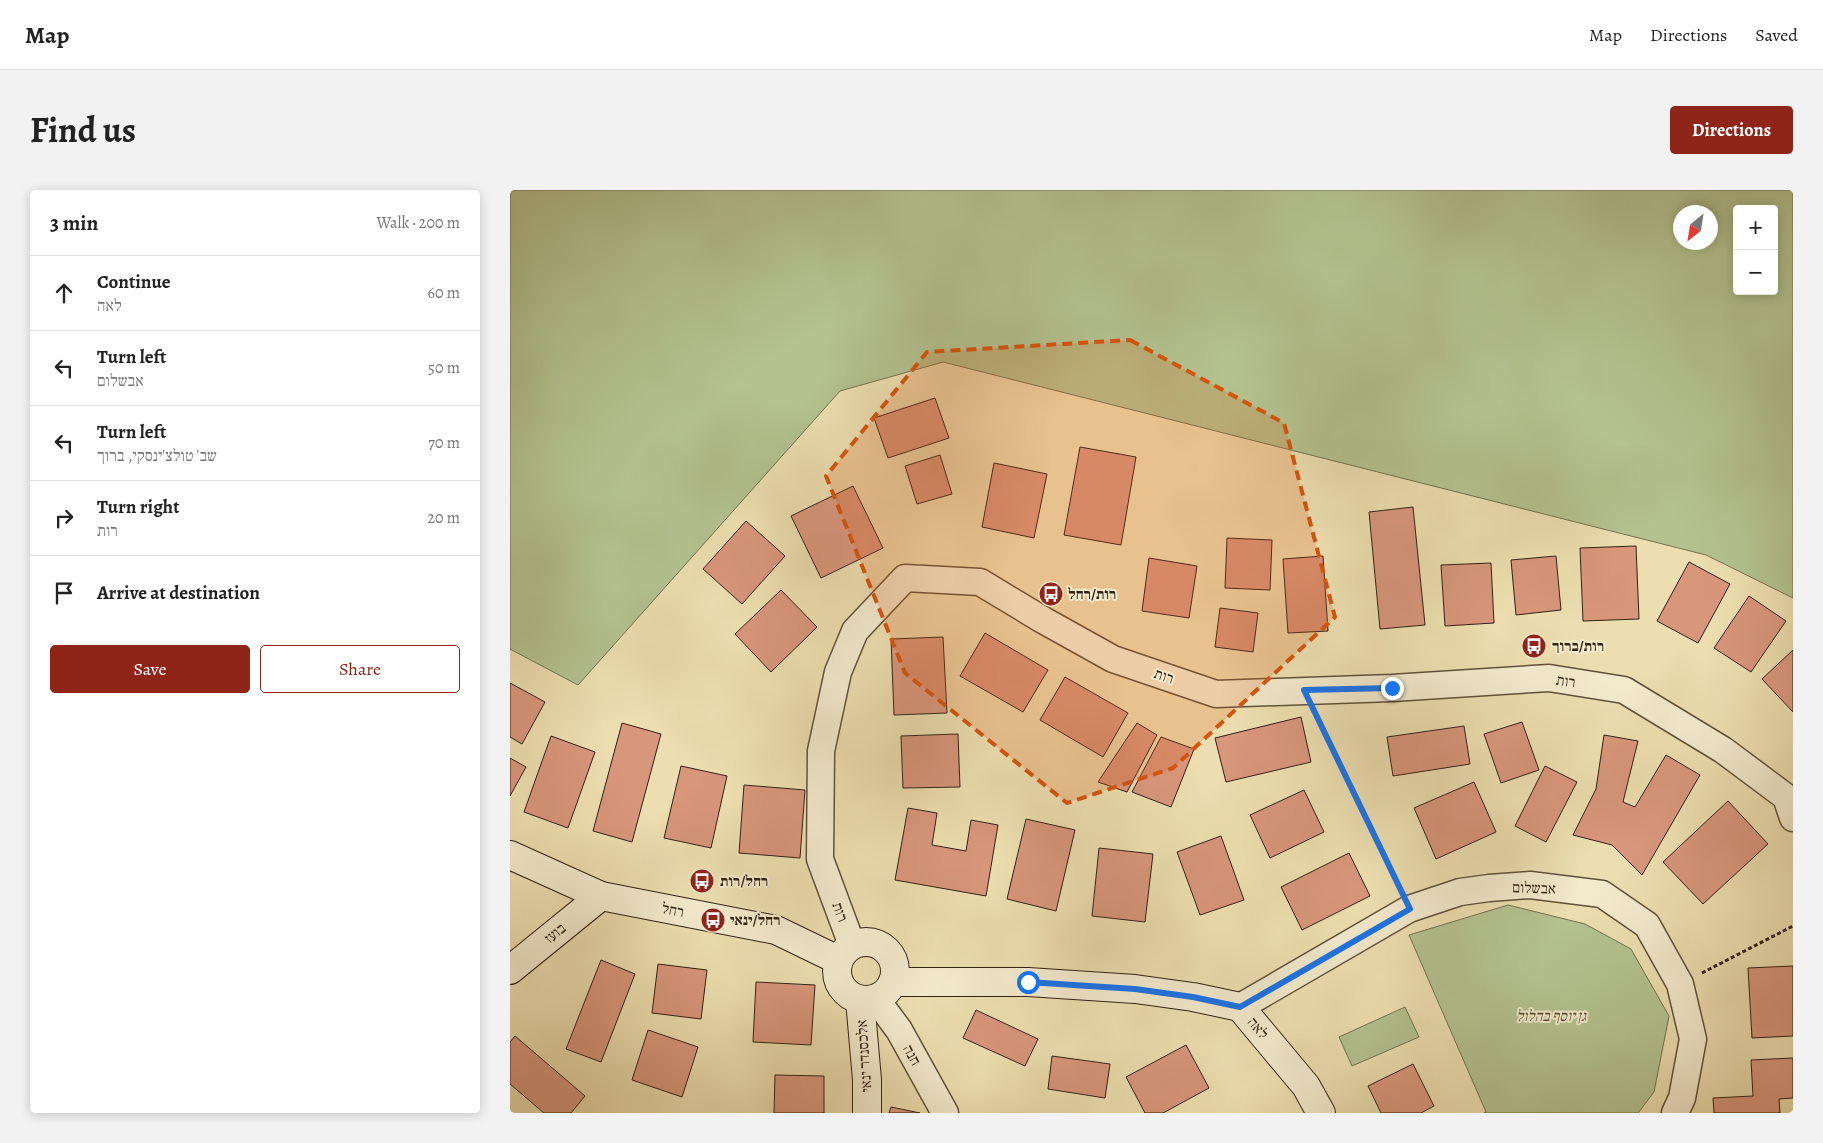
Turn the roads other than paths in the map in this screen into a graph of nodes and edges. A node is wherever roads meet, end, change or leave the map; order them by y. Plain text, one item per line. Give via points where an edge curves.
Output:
1 (1793, 818) edge
2 (510, 855) edge
3 (601, 896) junction
4 (845, 953) junction
5 (510, 970) edge
6 (876, 993) junction
7 (1240, 1007) junction
8 (867, 1113) edge
9 (945, 1113) edge
10 (1321, 1113) edge
11 (1675, 1113) edge

1 - 4 street, רות via 1786,797 1723,750 1624,690 1549,678 1216,694 1113,658 980,582 905,578 855,631 838,672 821,751 820,859
2 - 3 street, רחל
3 - 4 street, רחל via 776,930
3 - 5 street, בועז
4 - 6 street via 836,970 843,989 850,996
4 - 6 street via 867,942 881,946 889,953 895,972
6 - 7 street, לאה via 1028,982 1135,989
6 - 8 street, אלכסנדר ינאי
6 - 9 street, חנה
7 - 10 street, לאה via 1306,1086
7 - 11 street, אבשלום via 1410,909 1460,892 1530,885 1602,894 1647,925 1680,984 1693,1039 1682,1098

